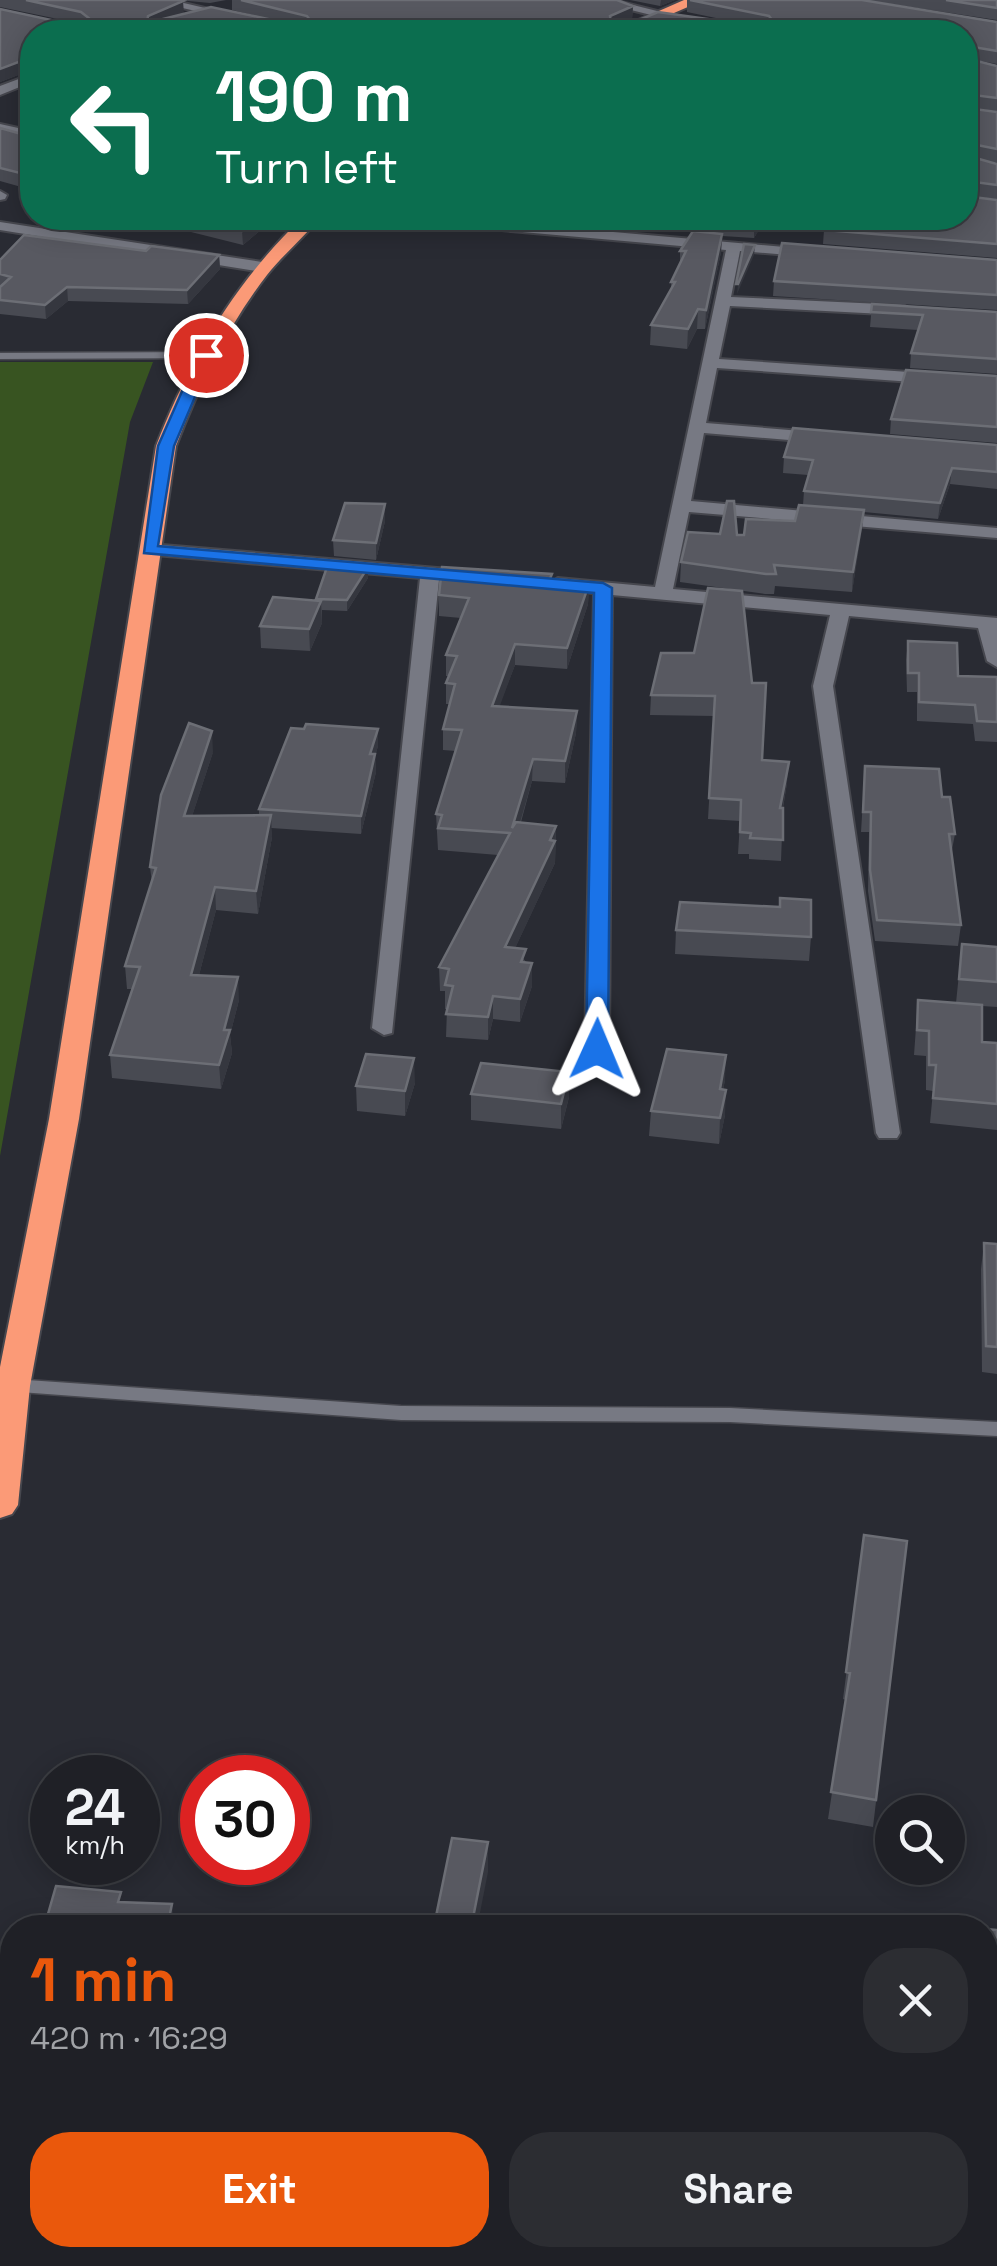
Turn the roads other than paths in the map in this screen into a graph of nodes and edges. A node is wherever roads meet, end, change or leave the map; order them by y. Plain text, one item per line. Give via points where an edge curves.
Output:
1 (154, 0) edge
2 (239, 0) edge
3 (598, 0) edge
4 (697, 0) edge
5 (210, 12) junction
6 (660, 16) junction
7 (192, 18) edge
8 (246, 20) edge
9 (650, 20) edge
10 (687, 20) edge
11 (25, 230) edge
12 (299, 230) edge
13 (549, 230) edge
14 (734, 246) junction
15 (830, 254) edge
16 (262, 268) junction
17 (723, 302) junction
18 (913, 311) edge
19 (206, 355) junction
20 (0, 356) edge
21 (711, 363) junction
22 (997, 383) edge
23 (696, 427) junction
24 (846, 440) edge
25 (681, 506) junction
26 (997, 533) edge
27 (150, 550) junction
28 (430, 573) junction
29 (488, 578) edge
30 (545, 583) edge
31 (603, 588) junction
32 (663, 593) junction
33 (841, 609) junction
34 (992, 624) edge
35 (997, 660) edge
36 (384, 1028) dead end
37 (597, 1049) dead end
38 (888, 1133) dead end
39 (13, 1386) junction
40 (997, 1429) edge
41 (0, 1506) edge

1 - 5 street
2 - 5 street
3 - 6 street
4 - 6 highway
5 - 7 street
5 - 8 street
6 - 9 highway
6 - 10 street
11 - 16 street
12 - 16 highway
13 - 14 street
14 - 15 street
14 - 17 street
16 - 19 highway
17 - 18 street
17 - 21 street
19 - 20 lane
19 - 27 highway via 166,446
21 - 22 street
21 - 23 street
23 - 24 street
23 - 25 street
25 - 26 street
25 - 32 street
27 - 28 street
27 - 39 highway via 64,1118
28 - 29 street
28 - 36 street
30 - 31 street
31 - 32 street
31 - 37 street
32 - 33 street
33 - 34 street
33 - 38 street via 823,686
34 - 35 street
39 - 40 lane via 401,1413 730,1414
39 - 41 highway

